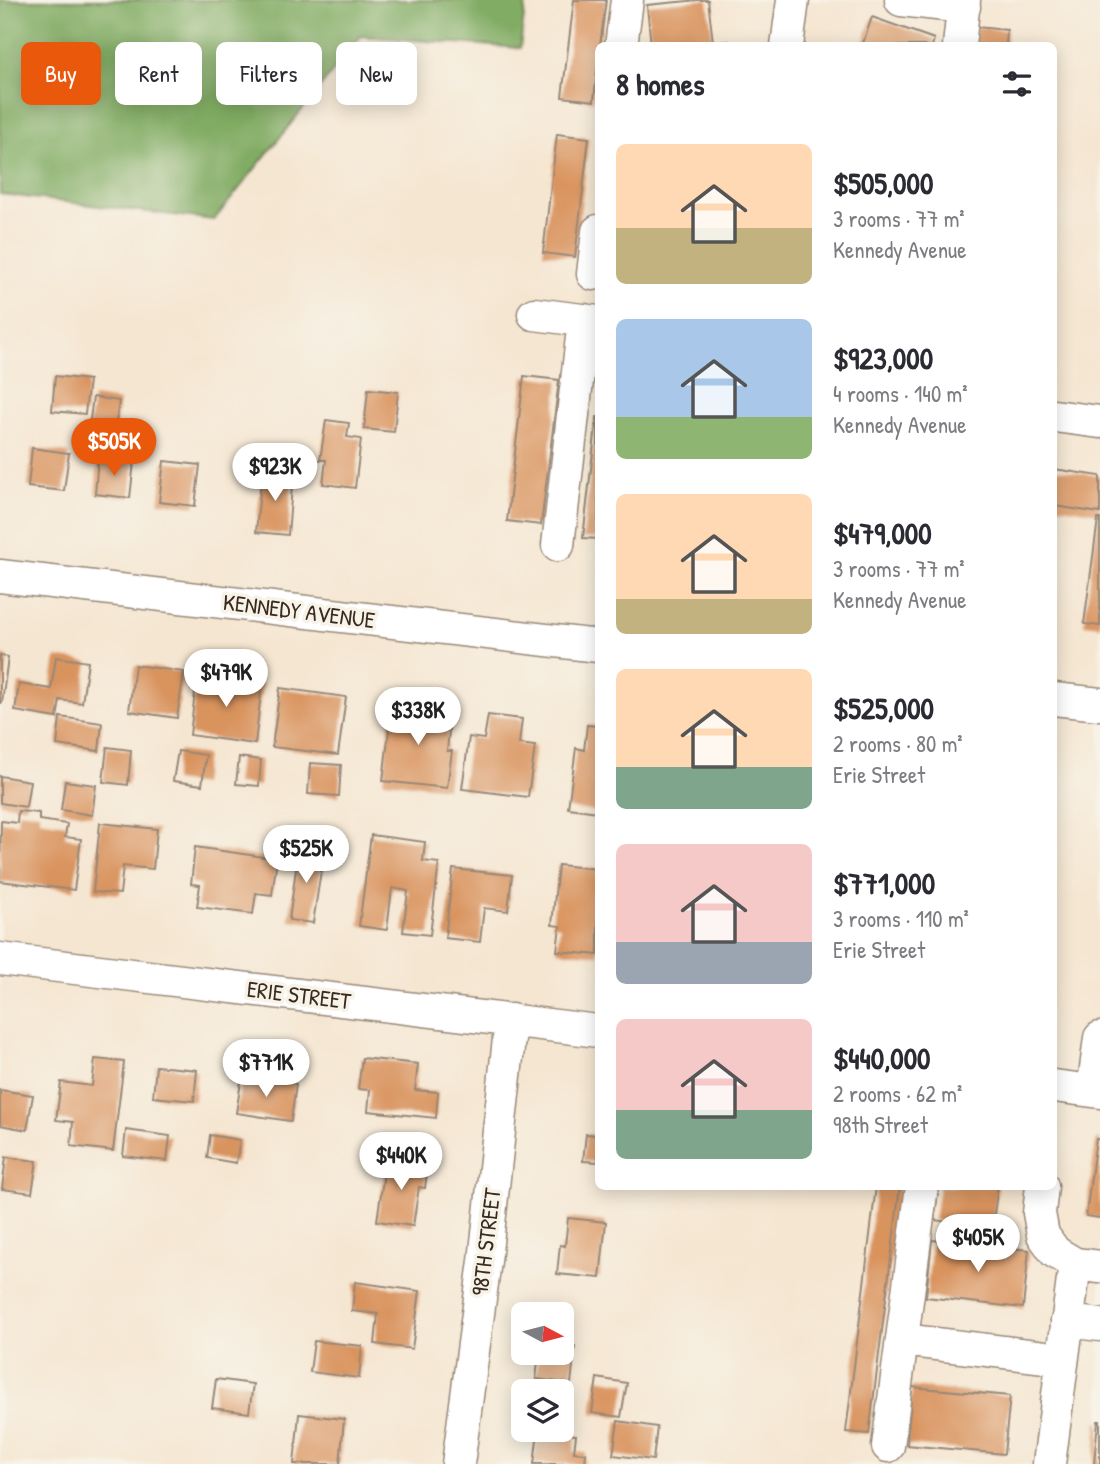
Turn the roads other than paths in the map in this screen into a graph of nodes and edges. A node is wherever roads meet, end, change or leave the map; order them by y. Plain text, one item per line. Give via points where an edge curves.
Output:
1 (626, 0) edge
2 (793, 0) edge
3 (901, 0) edge
4 (964, 4) edge
5 (621, 42) edge
6 (788, 42) edge
7 (959, 42) edge
8 (595, 257) edge
9 (593, 274) dead end
10 (534, 314) dead end
11 (591, 321) edge
12 (1057, 416) edge
13 (1100, 422) edge
14 (558, 545) dead end
15 (0, 576) edge
16 (595, 646) edge
17 (1057, 699) edge
18 (1100, 704) edge
19 (0, 958) edge
20 (511, 1020) junction
21 (595, 1031) edge
22 (1100, 1038) edge
23 (1057, 1086) edge
24 (1097, 1091) edge
25 (921, 1190) edge
26 (1042, 1190) edge
27 (1087, 1266) edge
28 (1067, 1321) junction
29 (1100, 1325) edge
30 (902, 1340) junction
31 (1062, 1359) junction
32 (888, 1446) dead end
33 (458, 1464) edge
34 (1049, 1464) edge

1 - 5 street
2 - 6 street
3 - 4 street
4 - 7 street
8 - 9 street
10 - 11 street
11 - 14 street
12 - 13 street
15 - 16 street, KENNEDY AVENUE
17 - 18 street
19 - 20 street, ERIE STREET
20 - 21 street, ERIE STREET
20 - 33 street, 98TH STREET
22 - 24 street
23 - 24 street
25 - 30 street
26 - 27 street via 1043,1234 1055,1252
27 - 28 street
28 - 29 street
28 - 31 street
30 - 31 street
30 - 32 street
31 - 34 street

